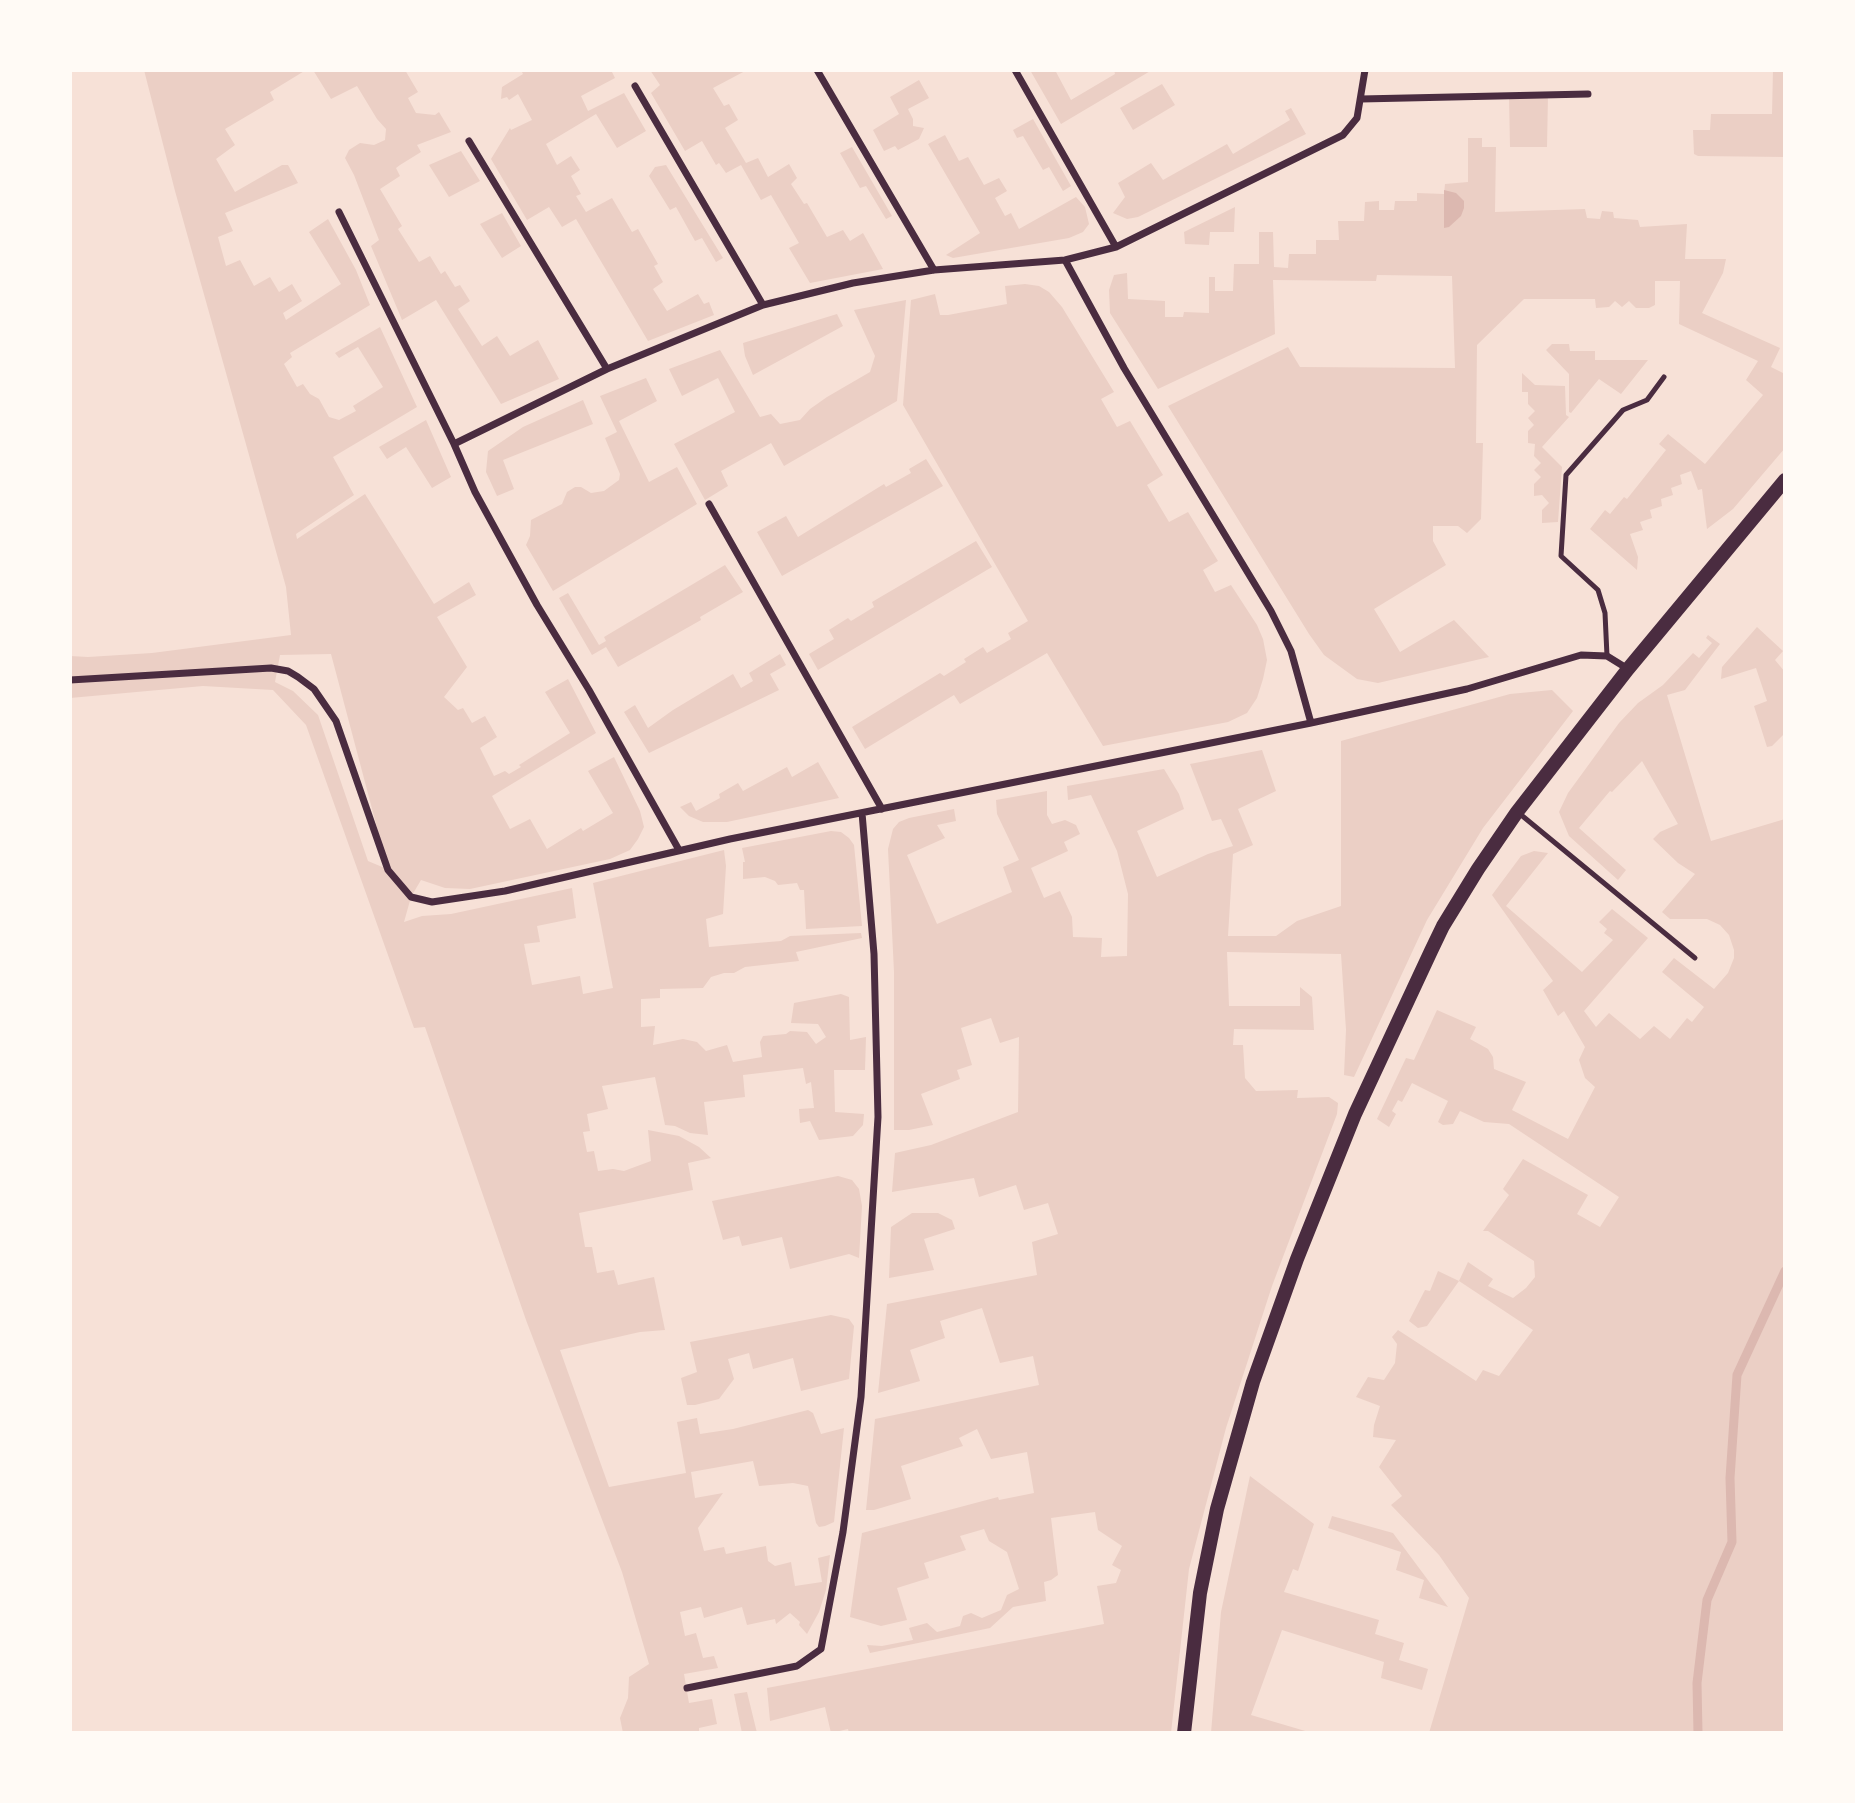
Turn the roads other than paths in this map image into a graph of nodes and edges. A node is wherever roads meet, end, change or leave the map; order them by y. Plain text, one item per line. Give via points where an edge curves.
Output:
1 (817, 70) edge
2 (1015, 70) edge
3 (1364, 70) edge
4 (635, 86) dead end
5 (1588, 94) dead end
6 (1361, 99) junction
7 (469, 141) dead end
8 (339, 212) dead end
9 (1116, 247) junction
10 (1065, 260) junction
11 (934, 270) junction
12 (764, 305) junction
13 (607, 369) junction
14 (1664, 377) dead end
15 (454, 444) junction
16 (1785, 480) edge
17 (709, 504) dead end
18 (1607, 656) junction
19 (1628, 668) junction
20 (70, 680) edge
21 (1311, 723) junction
22 (882, 809) junction
23 (1517, 812) junction
24 (862, 813) junction
25 (679, 850) junction
26 (1695, 958) dead end
27 (687, 1688) dead end
28 (1184, 1733) edge

1 - 11 street
2 - 9 street
3 - 6 street
4 - 12 street
5 - 6 street
6 - 9 street via 1357,118 1343,135
7 - 13 street
8 - 15 street
9 - 10 street
10 - 11 street
10 - 21 street via 1124,368 1271,611 1290,652
11 - 12 street via 853,283
12 - 13 street
13 - 15 street
14 - 18 lane via 1647,400 1623,410 1566,475 1562,556 1598,590 1605,613
15 - 25 street via 531,594
16 - 19 main road
17 - 22 street
18 - 19 street
18 - 21 street via 1581,655 1467,689
19 - 23 main road
20 - 25 street via 271,668 298,677 314,689 336,721 388,870 411,897 432,902 505,891
21 - 22 street
22 - 24 street
23 - 26 lane
23 - 28 main road via 1443,926 1354,1114 1284,1296 1253,1382 1217,1509 1200,1593
24 - 25 street
24 - 27 street via 874,954 878,1116 861,1397 824,1635 821,1649 797,1666

